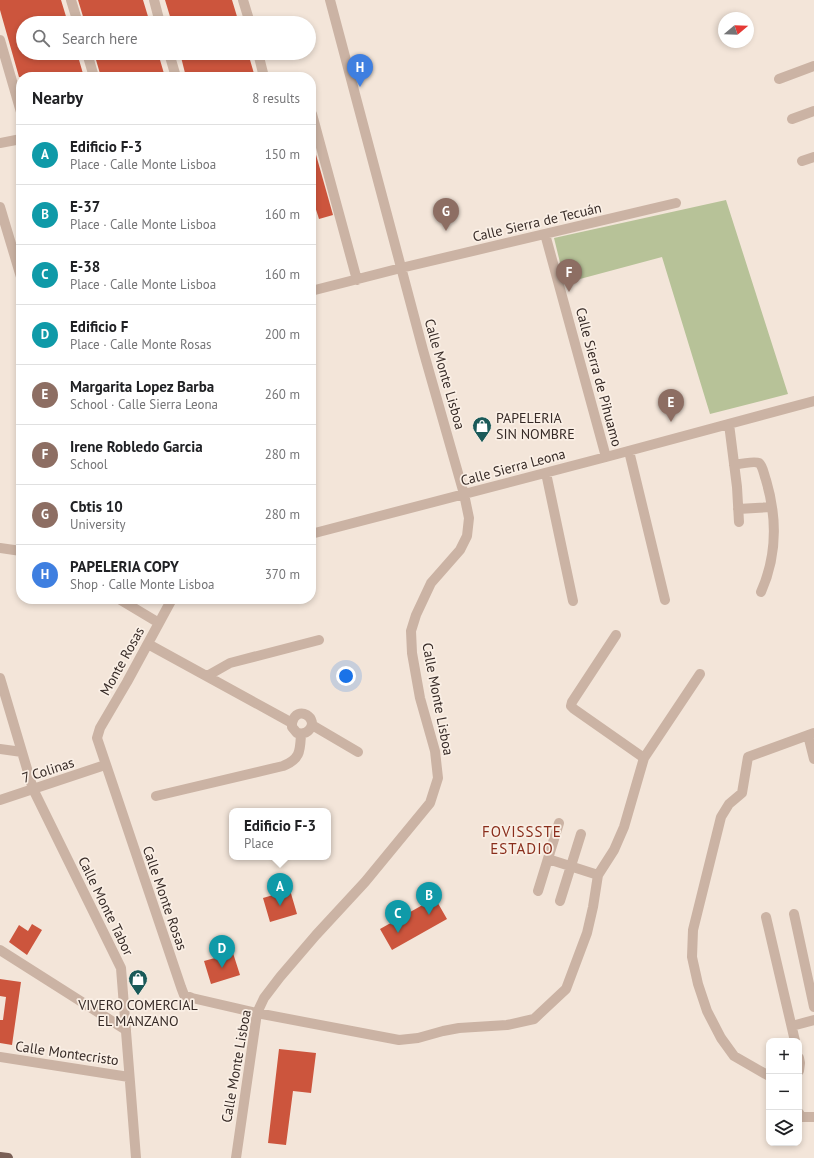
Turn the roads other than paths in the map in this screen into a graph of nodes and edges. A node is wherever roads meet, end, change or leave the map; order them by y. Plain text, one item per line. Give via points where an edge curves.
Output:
1 (71, 0) edge
2 (154, 0) edge
3 (243, 0) edge
4 (330, 0) edge
5 (76, 16) edge
6 (158, 16) edge
7 (248, 16) edge
8 (0, 40) edge
9 (89, 60) edge
10 (171, 60) edge
11 (260, 60) edge
12 (814, 66) edge
13 (93, 72) edge
14 (175, 72) edge
15 (263, 72) edge
16 (779, 78) dead end
17 (16, 95) edge
18 (814, 111) edge
19 (792, 119) dead end
20 (316, 129) edge
21 (16, 140) edge
22 (0, 143) edge
23 (814, 157) edge
24 (802, 161) dead end
25 (676, 203) dead end
26 (0, 207) edge
27 (545, 234) junction
28 (16, 260) edge
29 (401, 268) junction
30 (357, 280) junction
31 (316, 290) edge
32 (814, 401) edge
33 (729, 424) junction
34 (628, 451) junction
35 (606, 458) junction
36 (734, 465) junction
37 (546, 473) junction
38 (464, 494) junction
39 (771, 507) junction
40 (738, 509) junction
41 (739, 522) dead end
42 (316, 533) edge
43 (0, 548) edge
44 (16, 550) edge
45 (761, 592) dead end
46 (665, 600) dead end
47 (574, 601) dead end
48 (127, 604) edge
49 (169, 604) edge
50 (159, 623) junction
51 (616, 635) dead end
52 (319, 640) dead end
53 (148, 644) junction
54 (700, 674) dead end
55 (207, 676) junction
56 (0, 678) edge
57 (292, 723) junction
58 (312, 725) junction
59 (301, 734) junction
60 (811, 734) edge
61 (96, 738) joint
62 (0, 749) edge
63 (22, 752) junction
64 (358, 752) dead end
65 (644, 758) junction
66 (814, 759) edge
67 (106, 765) junction
68 (33, 789) junction
69 (156, 796) dead end
70 (0, 800) edge
71 (559, 823) dead end
72 (581, 834) dead end
73 (548, 859) junction
74 (571, 866) junction
75 (598, 874) junction
76 (538, 891) dead end
77 (560, 901) dead end
78 (794, 914) dead end
79 (766, 917) dead end
80 (0, 950) edge
81 (814, 1007) edge
82 (257, 1014) junction
83 (814, 1020) edge
84 (792, 1026) junction
85 (126, 1030) junction
86 (794, 1038) edge
87 (0, 1057) edge
88 (766, 1074) edge
89 (129, 1076) junction
90 (802, 1115) edge
91 (814, 1118) edge
92 (0, 1157) edge
93 (8, 1158) edge
94 (136, 1158) edge
95 (236, 1158) edge

1 - 5 street
2 - 6 street
3 - 7 street
4 - 29 street, Calle Monte Lisboa
8 - 17 street
9 - 13 street
10 - 14 street
11 - 15 street
12 - 16 street
18 - 19 street
20 - 30 street
21 - 22 street
23 - 24 street
25 - 27 street, Calle Sierra de Tecuán
26 - 28 street
27 - 29 street, Calle Sierra de Tecuán
27 - 35 street, Calle Sierra de Pihuamo
29 - 30 street, Calle Sierra de Tecuán
29 - 38 street, Calle Monte Lisboa
30 - 31 street, Calle Sierra de Tecuán
32 - 33 street, Calle Sierra Leona
33 - 34 street, Calle Sierra Leona
33 - 36 street
34 - 35 street, Calle Sierra Leona
34 - 46 street
35 - 37 street, Calle Sierra Leona
36 - 39 street via 756,462 759,464 768,487
36 - 40 street
37 - 38 street, Calle Sierra Leona
37 - 47 street
38 - 42 street, Calle Sierra Leona
38 - 82 street, Calle Monte Lisboa via 469,518 467,536 460,550 431,583 411,631 420,698 435,751 438,778 430,803 365,882 280,977 264,998
39 - 40 street
39 - 45 street via 773,551
40 - 41 street
43 - 44 street
48 - 50 street
49 - 50 street, Monte Rosas
50 - 53 street, Monte Rosas
51 - 65 street via 571,706
52 - 55 street via 230,663
53 - 55 street
53 - 61 street, Monte Rosas
54 - 65 street
55 - 57 street
56 - 63 street, Calle Monte Tabor
57 - 58 street via 295,716 303,713 310,717
57 - 59 street via 294,730
58 - 59 street via 308,732
58 - 64 street
59 - 69 street via 300,751 296,758 283,766
60 - 66 street
60 - 88 street via 748,757 742,793 729,804 721,818 693,930 692,957 706,1011 734,1056
61 - 67 street, Calle Monte Rosas
62 - 63 street
63 - 68 street, Calle Monte Tabor
65 - 75 street via 624,827 614,850
67 - 68 street, 7 Colinas
67 - 82 street, Calle Monte Rosas via 184,995
68 - 70 street, 7 Colinas
68 - 85 street, Calle Monte Tabor via 121,968
71 - 73 street
72 - 74 street
73 - 74 street
73 - 76 street
74 - 75 street
74 - 77 street
75 - 82 street via 587,933 566,989 534,1019 507,1025 459,1028 399,1040
78 - 81 street
79 - 84 street
80 - 85 street
82 - 95 street, Calle Monte Lisboa
83 - 84 street
84 - 86 street
85 - 89 street, Calle Monte Tabor
87 - 89 street, Calle Montecristo
89 - 94 street, Calle Monte Tabor
90 - 91 street
92 - 93 main road

